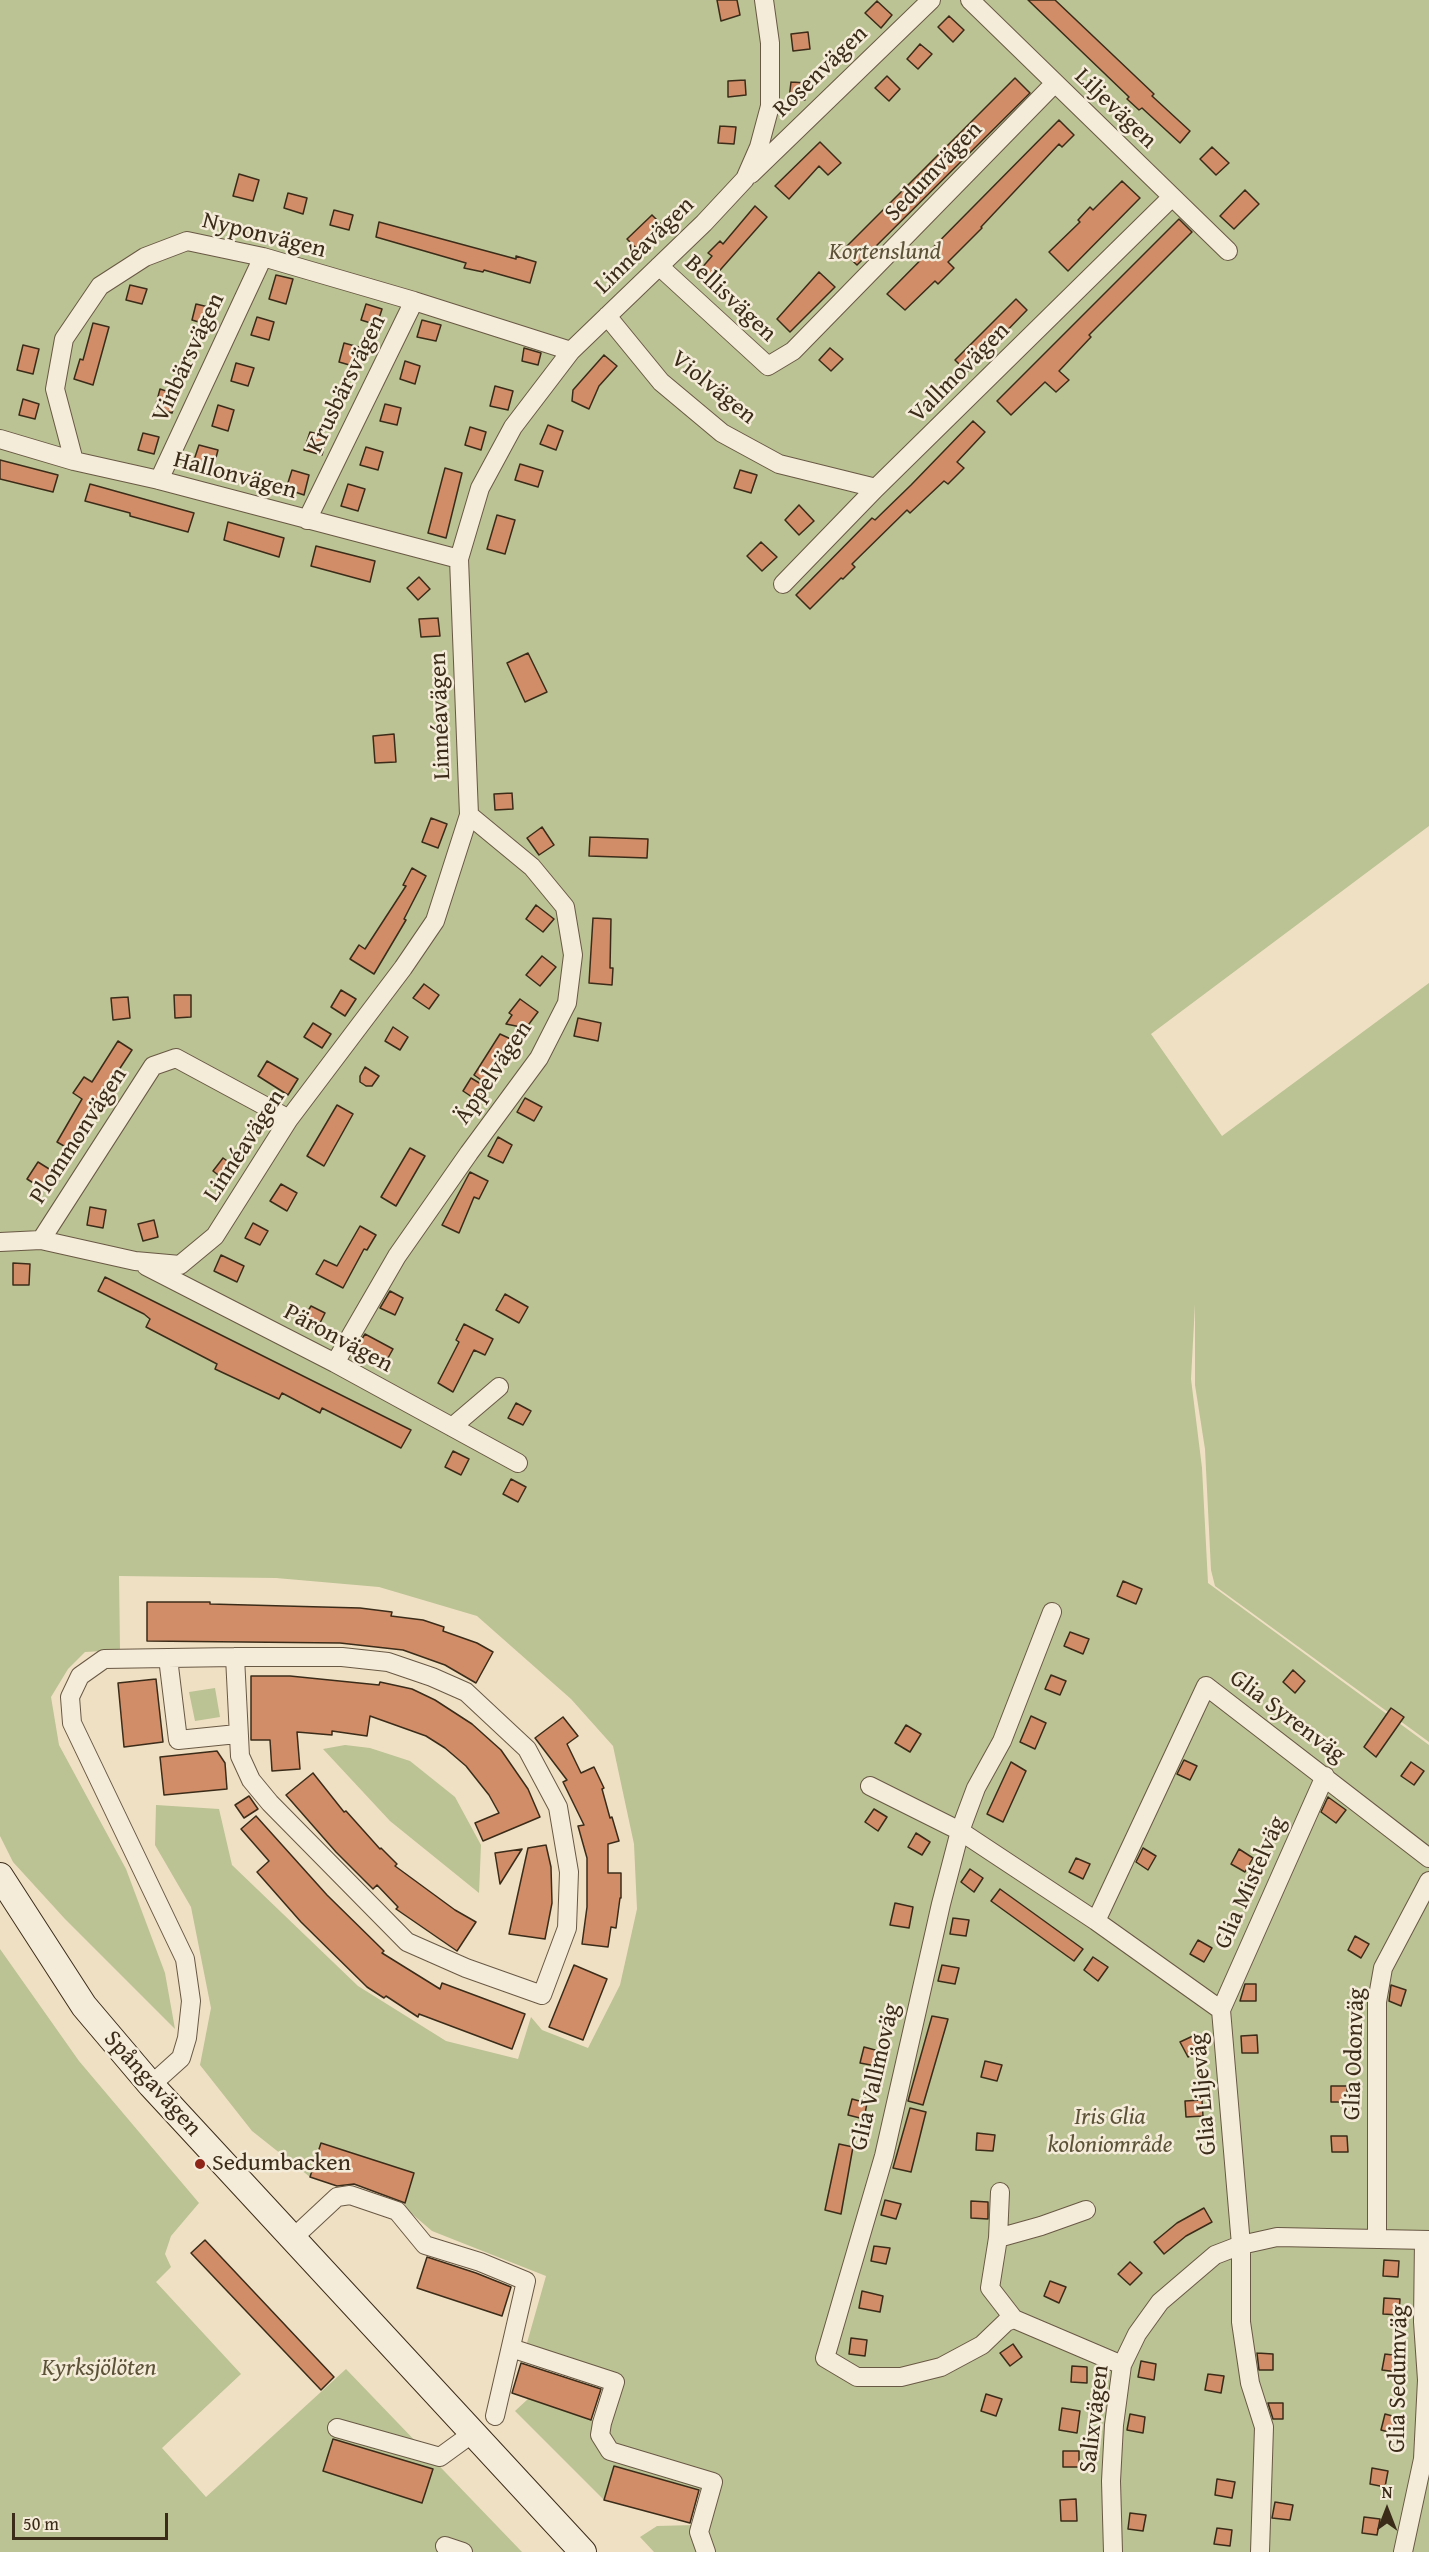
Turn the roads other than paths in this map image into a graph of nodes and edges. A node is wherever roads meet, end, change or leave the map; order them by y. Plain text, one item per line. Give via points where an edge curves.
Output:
1 (764, 0) edge
2 (931, 0) edge
3 (970, 0) edge
4 (1055, 83) junction
5 (745, 179) junction
6 (1172, 197) junction
7 (1228, 251) dead end
8 (263, 257) junction
9 (659, 266) junction
10 (414, 301) junction
11 (608, 316) junction
12 (571, 351) junction
13 (768, 366) joint
14 (0, 439) edge
15 (74, 461) junction
16 (159, 480) junction
17 (876, 488) junction
18 (307, 520) junction
19 (459, 559) junction
20 (783, 584) dead end
21 (469, 815) junction
22 (289, 1119) junction
23 (40, 1240) junction
24 (0, 1242) edge
25 (135, 1261) junction
26 (335, 1363) junction
27 (500, 1387) dead end
28 (452, 1427) junction
29 (518, 1463) dead end
30 (1052, 1612) dead end
31 (235, 1657) junction
32 (168, 1658) junction
33 (237, 1734) junction
34 (1325, 1776) junction
35 (870, 1786) dead end
36 (960, 1831) junction
37 (1429, 1858) edge
38 (0, 1876) edge
39 (1429, 1881) edge
40 (1096, 1921) junction
41 (1221, 2010) junction
42 (151, 2085) junction
43 (1000, 2192) dead end
44 (1086, 2210) dead end
45 (293, 2238) junction
46 (998, 2238) junction
47 (1377, 2239) junction
48 (1427, 2240) edge
49 (1240, 2245) junction
50 (1014, 2319) junction
51 (511, 2348) junction
52 (1122, 2365) junction
53 (495, 2416) dead end
54 (337, 2428) dead end
55 (473, 2433) junction
56 (1426, 2459) edge
57 (446, 2546) dead end
58 (463, 2552) edge
59 (582, 2552) edge
60 (706, 2552) edge
61 (1113, 2552) edge
62 (1260, 2552) edge
63 (1403, 2552) edge

1 - 5 street, Linnéavägen via 770,43 770,106
2 - 5 street, Rosenvägen
3 - 4 street, Liljevägen
4 - 6 street, Liljevägen
4 - 13 street, Sedumvägen via 793,351
5 - 9 street, Linnéavägen
6 - 7 street, Liljevägen
6 - 17 street, Vallmovägen
8 - 10 street, Nyponvägen
8 - 15 street, Nyponvägen via 187,241 145,257 100,286 64,339 55,389
8 - 16 street, Vinbärsvägen
9 - 11 street, Linnéavägen
9 - 13 street, Bellisvägen
10 - 12 street, Nyponvägen
10 - 18 street, Krusbärsvägen
11 - 12 street, Linnéavägen
11 - 17 street, Violvägen via 661,382 722,433 778,464
12 - 19 street, Linnéavägen via 513,427 480,488
14 - 15 street, Hallonvägen
15 - 16 street, Hallonvägen
16 - 18 street, Hallonvägen
17 - 20 street, Vallmovägen
18 - 19 street, Hallonvägen
19 - 21 street, Linnéavägen
21 - 22 street, Linnéavägen via 435,921
21 - 26 street, Äppelvägen via 531,867 565,907 573,955 567,1003 539,1058 397,1256
22 - 23 street, Plommonvägen via 176,1058 153,1066
22 - 25 street, Linnéavägen via 216,1236 180,1265
23 - 24 street, Linnéavägen
23 - 25 street, Linnéavägen
25 - 26 street, Päronvägen
26 - 28 street, Päronvägen
27 - 28 street
28 - 29 street, Päronvägen
30 - 36 street, Glia Vallmoväg via 1002,1742 976,1788
31 - 32 street
31 - 33 street
31 - 33 street via 342,1657 388,1662 466,1692 527,1749 558,1807 569,1872 567,1928 542,1995 407,1942 251,1780 240,1756
32 - 33 street via 178,1740
32 - 42 street via 104,1659 80,1676 70,1697 72,1723 185,1959 191,2001 187,2038 181,2058
34 - 37 street, Glia Syrenväg
34 - 40 street, Glia Syrenväg via 1206,1686
34 - 41 street, Glia Mistelväg
35 - 36 street, Glia Liljeväg
36 - 40 street, Glia Liljeväg
36 - 50 street, Glia Vallmoväg via 884,2156 825,2358 856,2377 901,2377 940,2367 982,2345
38 - 42 street, Spångavägen via 84,2006
39 - 47 street, Glia Odonväg via 1383,1968 1377,2002
40 - 41 street, Glia Liljeväg
41 - 49 street, Glia Liljeväg
42 - 45 street, Spångavägen
43 - 46 street
44 - 46 street
45 - 51 street via 337,2197 350,2195 397,2211 425,2245 526,2281
45 - 55 street, Spångavägen
46 - 50 street via 990,2288
47 - 48 street, Salixvägen
47 - 49 street, Salixvägen via 1277,2237
48 - 56 street, Glia Sedumväg via 1423,2322
49 - 52 street, Salixvägen via 1215,2255 1160,2302 1137,2334
49 - 62 street, Glia Liljeväg via 1241,2322 1250,2383 1264,2427
50 - 52 street
51 - 53 street
51 - 60 street via 615,2382 600,2435 610,2451 713,2482 699,2532
52 - 61 street, Salixvägen via 1111,2481
54 - 55 street via 440,2457
55 - 59 street, Spångavägen
56 - 63 street, Glia Sedumväg
57 - 58 street

